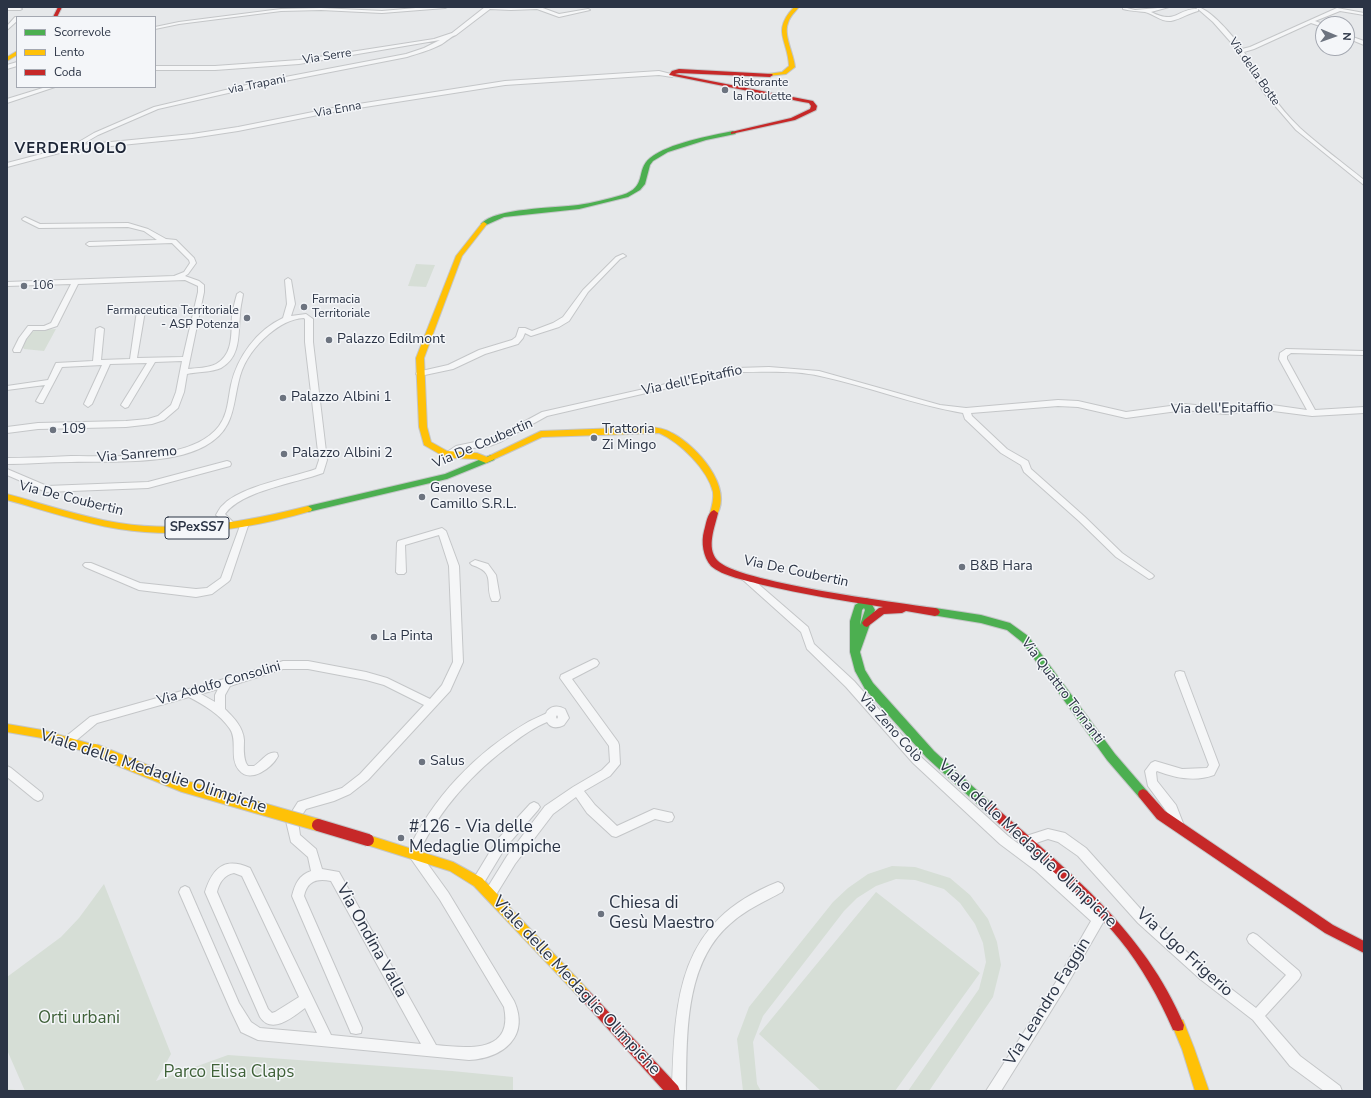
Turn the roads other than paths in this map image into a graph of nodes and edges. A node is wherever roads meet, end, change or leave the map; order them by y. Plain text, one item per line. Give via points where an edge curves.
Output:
1 (13, 7) edge
2 (27, 7) edge
3 (60, 7) edge
4 (445, 7) edge
5 (488, 7) edge
6 (797, 7) edge
7 (1126, 7) edge
8 (1167, 7) edge
9 (1183, 7) edge
10 (1198, 7) edge
11 (7, 9) edge
12 (21, 9) edge
13 (588, 10) dead end
14 (1147, 11) junction
15 (1364, 14) edge
16 (56, 16) edge
17 (16, 20) edge
18 (1310, 21) junction
19 (1315, 23) edge
20 (156, 28) edge
21 (7, 29) edge
22 (447, 37) junction
23 (1241, 51) junction
24 (16, 53) edge
25 (7, 59) edge
26 (156, 68) edge
27 (672, 76) junction
28 (49, 88) edge
29 (7, 101) edge
30 (71, 148) junction
31 (7, 165) edge
32 (1364, 183) edge
33 (26, 219) dead end
34 (164, 241) junction
35 (89, 244) dead end
36 (623, 256) dead end
37 (175, 278) junction
38 (288, 280) dead end
39 (76, 281) junction
40 (7, 284) edge
41 (240, 294) dead end
42 (141, 311) dead end
43 (287, 318) junction
44 (100, 330) dead end
45 (17, 350) dead end
46 (1364, 353) edge
47 (186, 359) junction
48 (133, 361) junction
49 (152, 361) junction
50 (97, 363) junction
51 (107, 363) junction
52 (184, 372) junction
53 (420, 374) junction
54 (50, 382) junction
55 (7, 388) edge
56 (40, 401) dead end
57 (88, 404) dead end
58 (125, 405) dead end
59 (1364, 410) edge
60 (966, 411) junction
61 (1312, 413) junction
62 (7, 430) edge
63 (448, 454) junction
64 (486, 460) junction
65 (7, 461) edge
66 (227, 464) dead end
67 (7, 472) edge
68 (7, 497) edge
69 (245, 523) junction
70 (231, 524) junction
71 (475, 563) dead end
72 (88, 565) dead end
73 (401, 572) dead end
74 (1149, 576) dead end
75 (745, 577) junction
76 (836, 595) junction
77 (495, 598) dead end
78 (866, 602) junction
79 (916, 609) junction
80 (854, 621) junction
81 (865, 624) junction
82 (855, 652) junction
83 (594, 663) dead end
84 (1180, 675) dead end
85 (226, 683) junction
86 (190, 693) junction
87 (431, 704) junction
88 (220, 711) junction
89 (550, 717) dead end
90 (7, 728) edge
91 (68, 741) junction
92 (273, 756) dead end
93 (7, 771) edge
94 (577, 790) junction
95 (38, 796) dead end
96 (534, 807) dead end
97 (668, 817) dead end
98 (1179, 828) junction
99 (1027, 841) junction
100 (413, 853) junction
101 (317, 874) junction
102 (478, 882) junction
103 (778, 888) dead end
104 (185, 892) dead end
105 (490, 894) junction
106 (1101, 916) junction
107 (1253, 939) dead end
108 (1364, 947) edge
109 (307, 999) junction
110 (1257, 1016) junction
111 (356, 1028) dead end
112 (327, 1041) junction
113 (432, 1051) junction
114 (673, 1091) edge
115 (679, 1091) edge
116 (993, 1091) edge
117 (1202, 1091) edge
118 (1335, 1091) edge

1 - 11 street
2 - 12 street
3 - 16 main road
4 - 20 street via 382,12 281,10
5 - 13 street via 534,7 559,16
5 - 22 street, Via Serre
6 - 27 main road via 787,16 784,26 792,62 788,72 745,75 679,71 674,72
7 - 14 street via 1135,12
8 - 14 street
9 - 14 street via 1196,10 1172,19
10 - 23 street, Via della Botte via 1215,21
11 - 12 street
15 - 18 street via 1339,9
17 - 21 street
18 - 19 street
18 - 23 street
22 - 26 street, Via Serre via 299,62 215,68
22 - 30 street, via Trapani via 426,49 406,55 259,84 156,108 96,134
23 - 32 street, Via della Botte via 1266,92 1298,129
24 - 25 main road
27 - 30 street, Via Enna via 659,73 505,83 333,110 192,136
27 - 53 main road via 803,100 813,104 814,108 793,119 694,142 658,155 647,165 643,184 626,196 579,207 503,215 486,222 459,256 420,358
28 - 29 street
30 - 31 street, Via Enna
33 - 34 street via 39,226 128,225 146,230
34 - 35 street
34 - 37 street via 174,241 193,263 186,273
36 - 53 street via 585,291 560,324 531,334 523,330 514,342 450,366
37 - 39 street
37 - 47 street via 197,282 201,285 202,292
38 - 43 street via 291,304
39 - 40 street
39 - 45 street via 54,324 45,328 31,328
41 - 52 street via 236,336 227,358 218,366
42 - 48 street
43 - 65 street, Via Sanremo via 276,324 255,343 237,374 230,413 218,431 202,444 167,454 126,458
43 - 70 street, Via Sanremo via 306,316 309,319 309,342 323,460 320,471 255,490 231,503 220,515
44 - 50 street
46 - 61 street via 1289,351 1283,356
47 - 49 street
47 - 52 street
48 - 49 street
48 - 51 street
49 - 58 street
50 - 51 street
50 - 54 street via 59,365
51 - 57 street
52 - 62 street via 175,406 162,418 149,422 38,426
53 - 63 main road via 423,427 427,443
54 - 55 street
54 - 56 street
59 - 61 street, Via dell'Epitaffio
60 - 61 street, Via dell'Epitaffio via 1058,403 1078,404 1126,415 1185,407 1226,411 1258,406
60 - 63 street, Via dell'Epitaffio via 940,408 819,374 769,369 737,370 545,414 490,443 458,448
60 - 74 street via 968,417 1004,451 1025,463 1027,470 1093,531
63 - 64 main road via 478,456
64 - 69 main road, Via De Coubertin / SPexSS7 via 447,476
64 - 75 main road, Via De Coubertin via 541,434 645,430 662,432 679,441 697,458 712,478 717,492 716,507 708,534 708,552 714,563 722,569
66 - 67 street via 140,486 46,488
68 - 70 main road, Via De Coubertin / SPexSS7 via 120,526 155,529
69 - 70 main road, Via De Coubertin / SPexSS7
69 - 72 street via 224,580 209,591 196,593 139,586
71 - 77 street via 486,566 492,577
73 - 87 street via 401,543 442,531 454,566 458,662 446,688
75 - 76 main road, Via De Coubertin via 800,590
75 - 106 street, Via Zeno Colò via 805,630 810,646 850,684 918,760 1004,840
76 - 78 main road, Via De Coubertin
76 - 80 main road via 848,603
78 - 79 main road, Via Quattro Tornanti
78 - 80 main road, Via De Coubertin via 858,608
78 - 81 main road via 870,610
79 - 81 main road via 889,609 876,613
79 - 98 main road, Via Quattro Tornanti via 981,619 1010,627 1018,633 1111,757 1161,815
80 - 82 main road
81 - 82 main road
82 - 99 main road, Viale delle Medaglie Olimpiche via 860,671 870,686 930,754
83 - 94 street via 565,678 614,745 615,764 606,774
84 - 98 street via 1214,766 1210,772 1195,775 1172,773 1155,766 1150,771 1152,783 1172,808
85 - 86 street, Via Adolfo Consolini
85 - 87 street, Via Adolfo Consolini via 283,665 308,666 383,681
85 - 88 street via 220,695
86 - 88 street
86 - 91 street, Via Adolfo Consolini via 94,720
87 - 101 street via 364,777 346,791 302,806 298,810 292,821 295,838 309,848 314,857
88 - 92 street via 236,729 242,767 255,771
89 - 100 street via 539,720 491,753 462,781 435,813
90 - 91 main road, Viale delle Medaglie Olimpiche
91 - 100 main road, Viale delle Medaglie Olimpiche, bridge via 183,786
93 - 95 street
94 - 97 street via 591,809 616,832 654,814
94 - 105 street via 549,810 511,860
96 - 102 street via 501,844
98 - 108 main road, Via Quattro Tornanti via 1330,930
99 - 106 main road, Viale delle Medaglie Olimpiche
99 - 110 street, Via Ugo Frigerio via 1048,834 1061,837 1082,852 1142,919 1204,975
100 - 102 main road, Viale delle Medaglie Olimpiche via 453,867
100 - 113 street via 444,896 488,967 510,1005 512,1022 507,1040 496,1049 481,1054
101 - 111 street via 307,879 300,887 298,896
101 - 113 street, Via Ondina Valla via 335,876
102 - 105 main road, Viale delle Medaglie Olimpiche
103 - 115 street via 747,904 720,926 692,970 686,988 681,1027
104 - 112 street via 246,1027 258,1034
105 - 114 main road, Viale delle Medaglie Olimpiche
106 - 116 street, Via Leandro Faggin
106 - 117 main road, Viale delle Medaglie Olimpiche via 1139,956 1170,1008 1188,1048
107 - 110 street via 1295,975
109 - 109 street via 246,872 238,867 226,869 215,879 211,892 264,1013 272,1019 278,1018
109 - 112 street
110 - 118 street, Via Ugo Frigerio via 1295,1061
112 - 113 street

